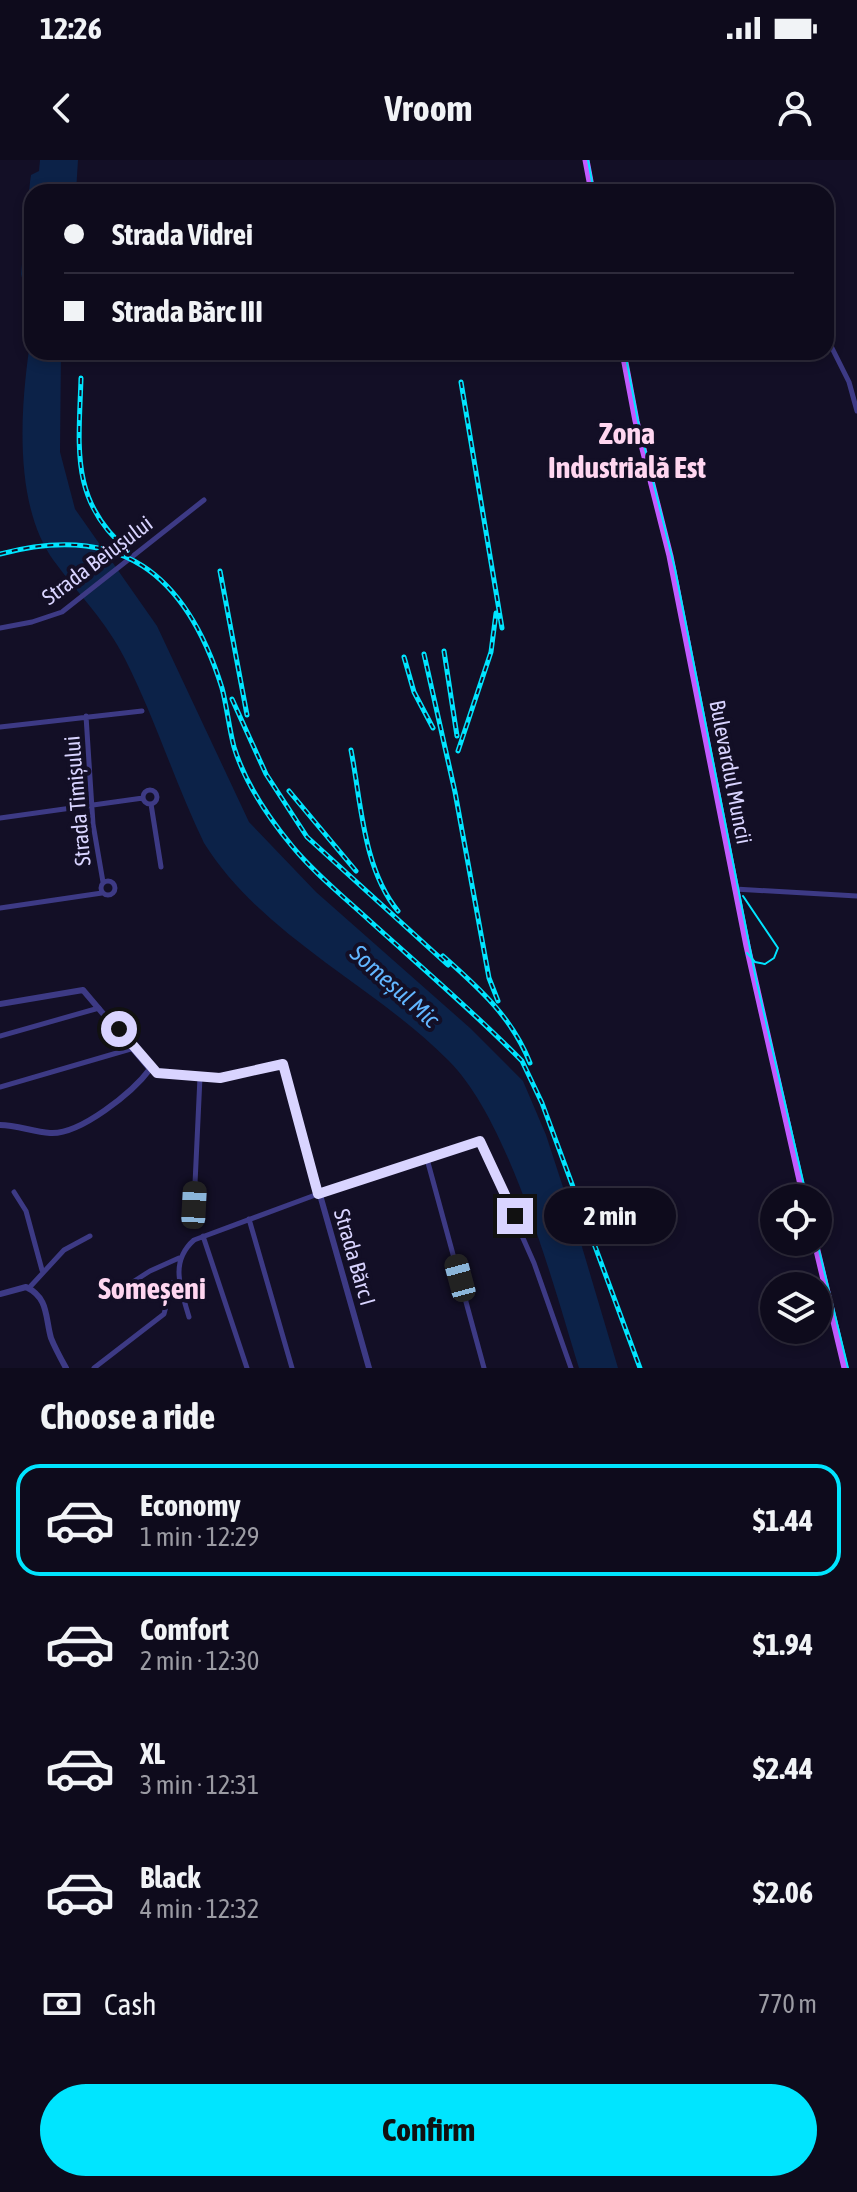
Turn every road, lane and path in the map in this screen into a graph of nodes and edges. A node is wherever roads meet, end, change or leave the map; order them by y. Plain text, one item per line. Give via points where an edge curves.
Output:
1 (586, 160) edge
2 (590, 184) edge
3 (834, 352) edge
4 (625, 360) edge
5 (857, 411) edge
6 (204, 500) dead end
7 (0, 628) edge
8 (142, 711) dead end
9 (86, 716) junction
10 (0, 727) edge
11 (143, 798) junction
12 (151, 804) junction
13 (92, 806) junction
14 (0, 818) edge
15 (161, 867) dead end
16 (103, 882) junction
17 (735, 889) junction
18 (102, 893) junction
19 (857, 896) edge
20 (0, 908) edge
21 (0, 1004) edge
22 (100, 1008) junction
23 (0, 1036) edge
24 (135, 1047) junction
25 (150, 1069) junction
26 (200, 1077) junction
27 (0, 1087) edge
28 (0, 1125) edge
29 (427, 1159) junction
30 (801, 1184) edge
31 (14, 1192) dead end
32 (318, 1194) junction
33 (194, 1205) dead end
34 (249, 1219) junction
35 (90, 1236) dead end
36 (203, 1236) junction
37 (818, 1256) edge
38 (180, 1258) junction
39 (42, 1270) junction
40 (172, 1283) dead end
41 (29, 1288) junction
42 (0, 1294) edge
43 (108, 1298) dead end
44 (189, 1317) dead end
45 (66, 1368) edge
46 (94, 1368) edge
47 (247, 1368) edge
48 (292, 1368) edge
49 (369, 1368) edge
50 (484, 1368) edge
51 (571, 1368) edge
52 (845, 1368) edge

1 - 2 main road
3 - 5 street
4 - 17 main road, Bulevardul Muncii via 670,556
6 - 7 street, Strada Beiușului via 62,612
8 - 9 street, Strada Timișului
9 - 10 street, Strada Timișului
9 - 13 street, Strada Timișului
11 - 12 street
11 - 12 street via 145,791 154,790 157,798
11 - 13 street
12 - 15 street
13 - 14 street
13 - 16 street, Strada Timișului
16 - 18 street
16 - 18 street via 111,881 116,888 111,895
17 - 19 street
17 - 30 main road, Bulevardul Muncii
18 - 20 street
21 - 22 street via 83,990
22 - 23 street
22 - 24 street
24 - 25 street
24 - 27 street
25 - 26 street
25 - 28 street via 112,1105 65,1131
26 - 32 street, Strada Bărc I via 228,1077 283,1064
26 - 33 street
29 - 32 street
29 - 50 street
29 - 51 street via 478,1142 485,1145
31 - 39 street via 26,1211
32 - 34 street
32 - 49 street, Strada Bărc I
34 - 36 street
34 - 48 street
35 - 39 street
36 - 38 street
36 - 47 street
37 - 52 main road
38 - 43 street
38 - 44 street via 179,1279
39 - 41 street
40 - 46 street via 164,1314
41 - 42 street
41 - 45 street via 44,1303 51,1338

